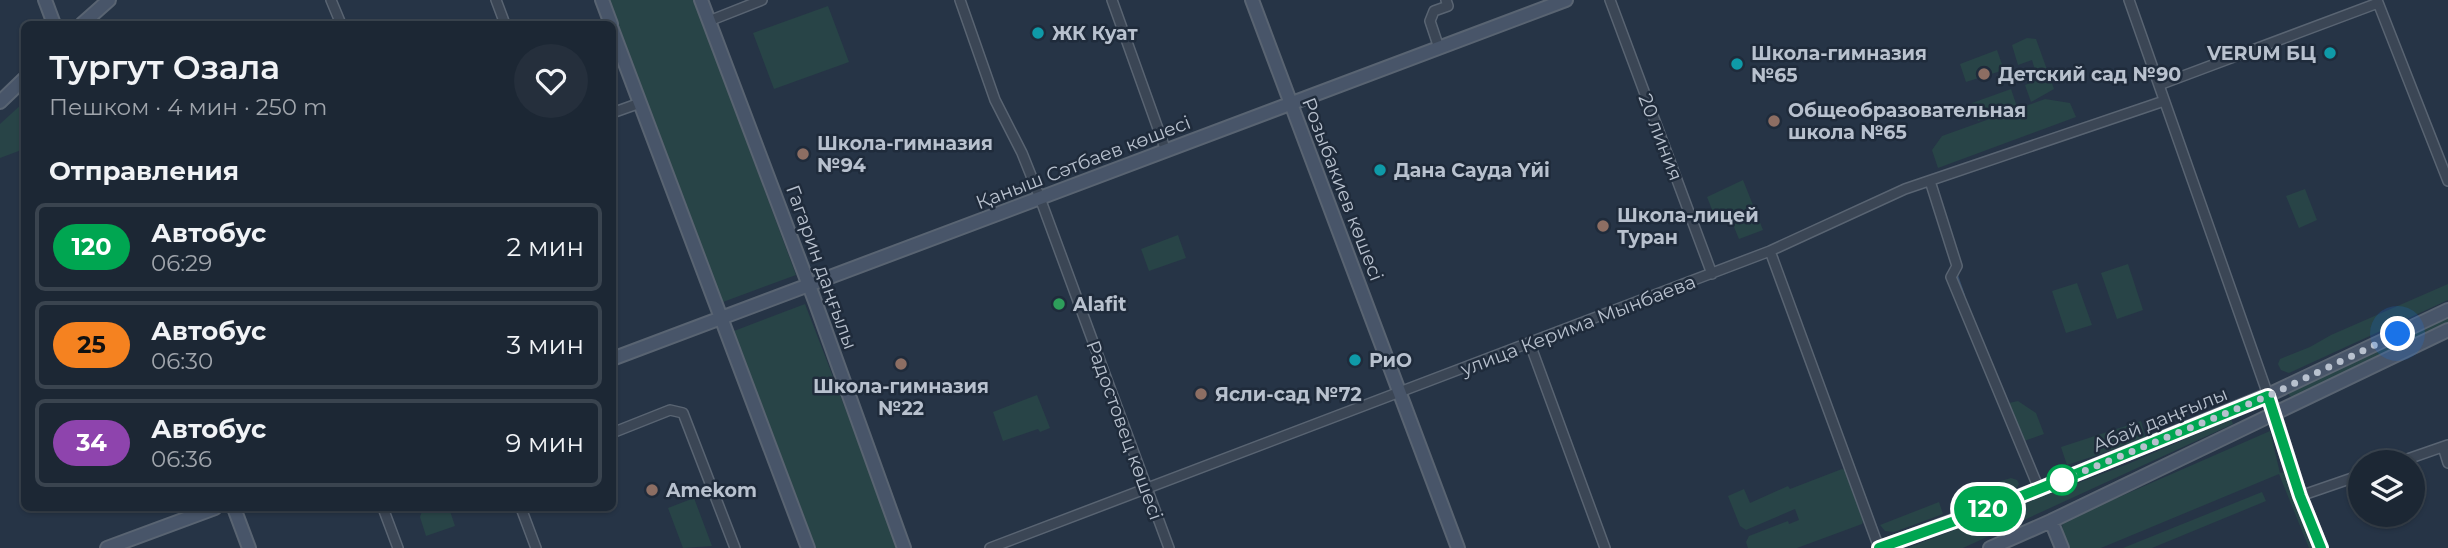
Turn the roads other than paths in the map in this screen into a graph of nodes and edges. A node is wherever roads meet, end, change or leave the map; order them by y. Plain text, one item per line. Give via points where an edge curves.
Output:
1 (45, 0) edge
2 (109, 0) edge
3 (331, 0) edge
4 (496, 0) edge
5 (602, 0) edge
6 (701, 0) edge
7 (762, 0) edge
8 (960, 0) edge
9 (1112, 0) edge
10 (1252, 0) edge
11 (1446, 0) edge
12 (1566, 0) edge
13 (1610, 0) edge
14 (2129, 0) edge
15 (2377, 1) edge
16 (53, 21) edge
17 (85, 21) edge
18 (340, 21) edge
19 (504, 21) edge
20 (610, 21) edge
21 (709, 21) junction
22 (616, 38) edge
23 (1438, 48) junction
24 (21, 82) edge
25 (2159, 85) junction
26 (2164, 100) junction
27 (0, 102) edge
28 (640, 103) junction
29 (1290, 103) junction
30 (616, 112) edge
31 (1166, 150) junction
32 (1930, 181) junction
33 (2448, 181) edge
34 (1040, 198) junction
35 (1770, 251) junction
36 (1712, 274) junction
37 (808, 285) junction
38 (2448, 310) edge
39 (721, 318) junction
40 (2448, 330) edge
41 (1530, 344) junction
42 (616, 357) edge
43 (1400, 392) junction
44 (2268, 396) junction
45 (2275, 415) junction
46 (616, 431) edge
47 (2446, 446) edge
48 (2425, 453) edge
49 (2448, 463) edge
50 (2348, 479) edge
51 (1146, 488) junction
52 (2039, 489) junction
53 (2300, 496) junction
54 (207, 511) edge
55 (235, 511) edge
56 (384, 511) edge
57 (522, 511) edge
58 (2051, 521) junction
59 (107, 548) edge
60 (249, 548) edge
61 (398, 548) edge
62 (536, 548) edge
63 (735, 548) edge
64 (808, 548) edge
65 (904, 548) edge
66 (990, 548) edge
67 (1168, 548) edge
68 (1458, 548) edge
69 (1605, 548) edge
70 (1879, 548) edge
71 (1990, 548) edge
72 (2062, 548) edge
73 (2321, 548) edge

1 - 16 main road
2 - 17 main road
3 - 18 street
4 - 19 street
5 - 20 main road
6 - 21 main road, Гагарин даңғылы
7 - 21 street
8 - 34 street, Радостовец көшесі via 995,100
9 - 31 street
10 - 29 main road, Розыбакиев көшесі
11 - 23 street via 1448,6 1434,11 1430,21
12 - 23 main road, Қаныш Сәтбаев көшесі
13 - 36 street, 20 линия
14 - 25 street
15 - 25 street
15 - 33 street
21 - 37 main road, Гагарин даңғылы
22 - 28 main road
23 - 29 main road, Қаныш Сәтбаев көшесі
24 - 27 main road
25 - 26 street
26 - 32 street, улица Керима Мынбаева
26 - 44 street
28 - 30 street
28 - 39 main road
29 - 31 main road, Қаныш Сәтбаев көшесі
29 - 43 main road, Розыбакиев көшесі
31 - 34 main road, Қаныш Сәтбаев көшесі
32 - 35 street, улица Керима Мынбаева
32 - 52 street via 1957,266 1951,277
34 - 37 main road, Қаныш Сәтбаев көшесі
34 - 51 street, Радостовец көшесі
35 - 36 street, улица Керима Мынбаева
35 - 70 street
36 - 41 street, улица Керима Мынбаева
37 - 39 main road, Қаныш Сәтбаев көшесі
37 - 65 main road, Гагарин даңғылы
38 - 44 main road, Абай даңғылы
39 - 42 main road, Қаныш Сәтбаев көшесі
39 - 64 main road
40 - 45 main road
41 - 43 street, улица Керима Мынбаева
41 - 69 street
43 - 51 street, улица Керима Мынбаева
43 - 68 main road, Розыбакиев көшесі
44 - 45 main road
44 - 52 main road, Абай даңғылы
45 - 53 main road
45 - 58 main road
46 - 63 street via 670,410 683,413
47 - 48 street
47 - 49 street
50 - 53 street
51 - 66 street, улица Керима Мынбаева
51 - 67 street, Радостовец көшесі
52 - 70 main road, Абай даңғылы
53 - 73 main road
54 - 59 main road
55 - 60 main road
56 - 61 street
57 - 62 street
58 - 71 main road
58 - 72 main road

